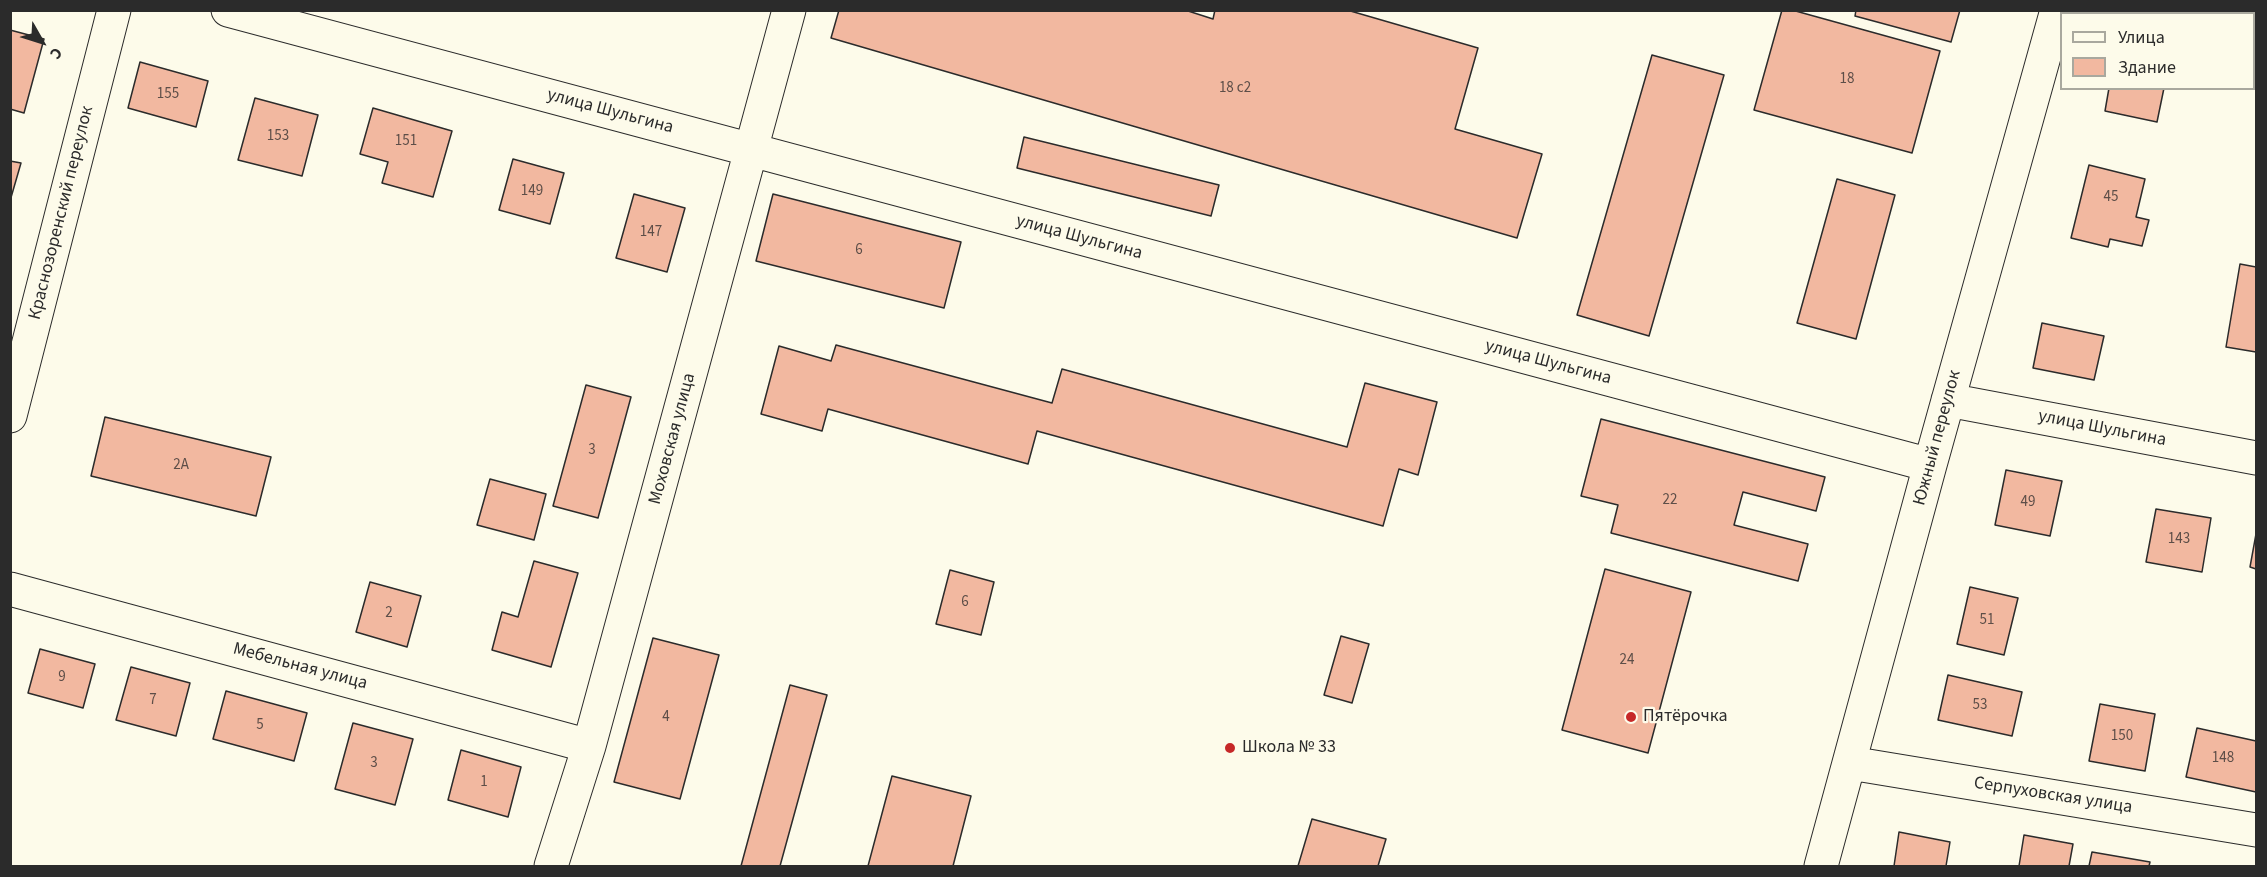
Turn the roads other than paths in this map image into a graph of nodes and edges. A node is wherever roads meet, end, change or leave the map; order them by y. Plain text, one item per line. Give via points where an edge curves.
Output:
1 (114, 10) edge
2 (228, 10) edge
3 (789, 10) edge
4 (2056, 10) edge
5 (752, 150) junction
6 (1948, 400) junction
7 (10, 416) edge
8 (2256, 458) edge
9 (1930, 465) junction
10 (10, 589) edge
11 (589, 746) junction
12 (1850, 764) junction
13 (2256, 830) edge
14 (552, 867) edge
15 (1821, 867) edge

1 - 7 street, Краснозоренский переулок
2 - 5 street, улица Шульгина
3 - 5 street, Моховская улица
4 - 6 street, Южный переулок
5 - 9 street, улица Шульгина
5 - 11 street, Моховская улица
6 - 8 street, улица Шульгина
6 - 9 street, Южный переулок
9 - 12 street, Южный переулок
10 - 11 street, Мебельная улица
11 - 14 street, Моховская улица
12 - 13 street, Серпуховская улица
12 - 15 street, Южный переулок

